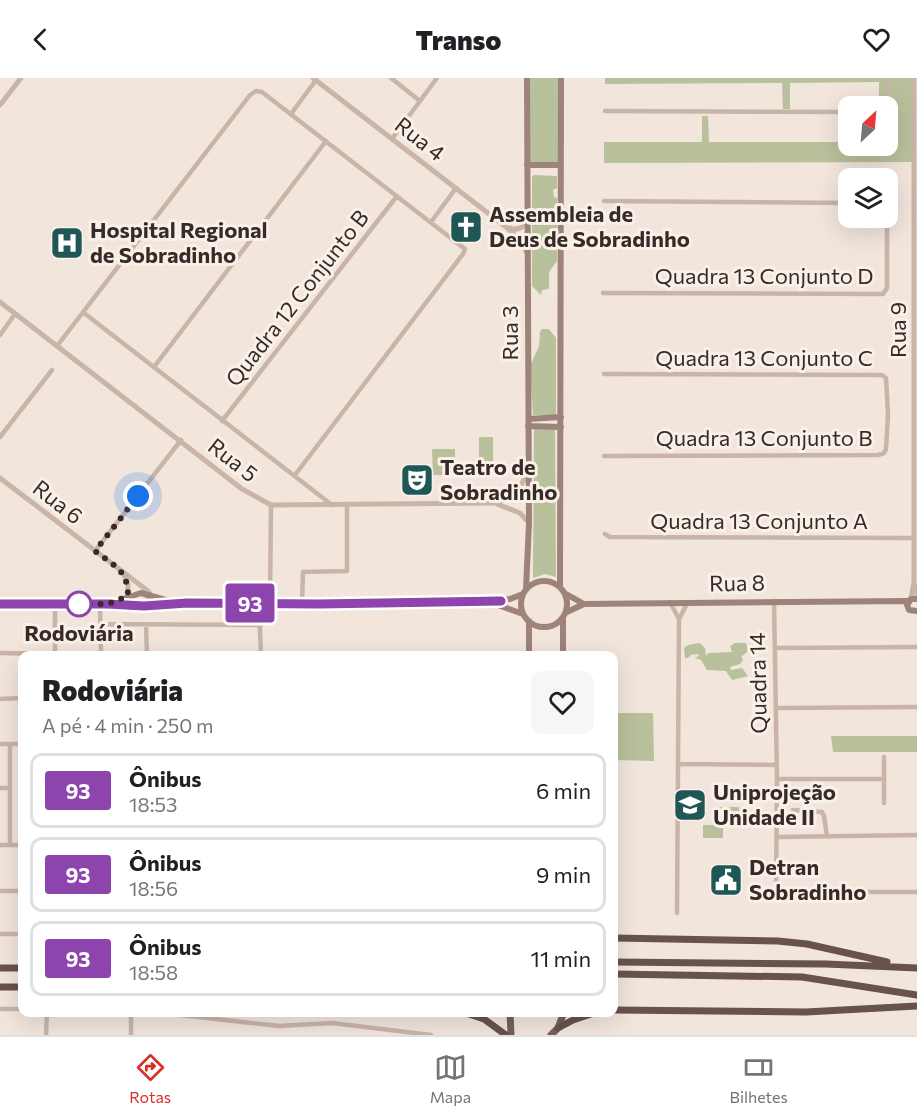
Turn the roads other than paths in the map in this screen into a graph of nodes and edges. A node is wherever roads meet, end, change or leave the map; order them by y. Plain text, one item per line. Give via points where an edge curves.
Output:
1 (21, 78) edge
2 (391, 78) edge
3 (437, 78) edge
4 (526, 78) edge
5 (561, 78) edge
6 (888, 78) edge
7 (315, 79) edge
8 (915, 83) edge
9 (887, 96) edge
10 (420, 101) junction
11 (0, 105) edge
12 (604, 111) dead end
13 (838, 112) edge
14 (291, 114) junction
15 (392, 138) junction
16 (326, 141) junction
17 (527, 165) junction
18 (561, 165) junction
19 (916, 171) edge
20 (456, 188) junction
21 (397, 196) junction
22 (604, 201) dead end
23 (838, 203) edge
24 (528, 220) junction
25 (431, 222) junction
26 (506, 227) junction
27 (887, 228) edge
28 (528, 255) junction
29 (603, 293) dead end
30 (0, 302) edge
31 (84, 313) junction
32 (15, 314) junction
33 (916, 334) edge
34 (0, 335) edge
35 (57, 346) junction
36 (154, 367) junction
37 (52, 370) dead end
38 (604, 374) dead end
39 (888, 414) joint
40 (561, 417) junction
41 (222, 421) junction
42 (529, 422) junction
43 (561, 427) junction
44 (0, 437) edge
45 (181, 440) junction
46 (604, 456) dead end
47 (915, 457) edge
48 (528, 471) junction
49 (295, 475) junction
50 (0, 478) edge
51 (493, 503) junction
52 (271, 505) junction
53 (332, 505) junction
54 (347, 505) junction
55 (529, 523) junction
56 (605, 534) dead end
57 (914, 538) junction
58 (95, 551) junction
59 (124, 573) junction
60 (560, 586) junction
61 (525, 591) junction
62 (566, 593) junction
63 (150, 594) junction
64 (128, 596) junction
65 (912, 600) edge
66 (774, 601) junction
67 (488, 602) junction
68 (670, 602) junction
69 (688, 602) junction
70 (187, 603) junction
71 (259, 603) junction
72 (270, 603) junction
73 (0, 604) edge
74 (55, 604) junction
75 (100, 604) junction
76 (108, 604) junction
77 (302, 604) junction
78 (584, 604) junction
79 (141, 606) junction
80 (917, 611) edge
81 (567, 612) junction
82 (523, 614) junction
83 (679, 617) junction
84 (563, 619) junction
85 (529, 621) junction
86 (101, 624) junction
87 (146, 625) junction
88 (261, 625) junction
89 (917, 647) edge
90 (775, 648) junction
91 (55, 651) edge
92 (101, 651) edge
93 (147, 651) edge
94 (261, 651) edge
95 (529, 651) edge
96 (562, 651) edge
97 (0, 653) edge
98 (18, 654) edge
99 (18, 698) edge
100 (0, 699) edge
101 (917, 707) edge
102 (776, 708) junction
103 (0, 744) edge
104 (10, 744) junction
105 (18, 744) edge
106 (884, 757) dead end
107 (678, 764) junction
108 (777, 765) junction
109 (777, 779) junction
110 (884, 779) junction
111 (0, 788) edge
112 (10, 788) junction
113 (884, 803) dead end
114 (793, 810) dead end
115 (917, 835) edge
116 (827, 836) junction
117 (777, 837) junction
118 (0, 845) edge
119 (10, 845) junction
120 (18, 845) edge
121 (0, 891) edge
122 (18, 891) edge
123 (917, 891) edge
124 (677, 913) dead end
125 (0, 934) edge
126 (18, 934) edge
127 (618, 936) edge
128 (618, 962) edge
129 (904, 966) junction
130 (0, 968) edge
131 (18, 968) edge
132 (917, 968) edge
133 (618, 974) edge
134 (0, 987) edge
135 (18, 987) edge
136 (917, 995) edge
137 (917, 1005) edge
138 (0, 1009) edge
139 (18, 1009) edge
140 (618, 1010) edge
141 (47, 1017) edge
142 (131, 1017) edge
143 (201, 1017) edge
144 (480, 1017) edge
145 (509, 1017) edge
146 (562, 1017) edge
147 (582, 1017) edge
148 (558, 1028) junction
149 (507, 1034) edge
150 (46, 1035) edge
151 (131, 1035) edge
152 (431, 1035) edge
153 (551, 1035) edge

1 - 11 street
2 - 10 street
3 - 10 street
4 - 17 main road, Rua 3
5 - 18 main road
6 - 9 street
7 - 14 street
7 - 15 street, Rua 4
8 - 19 street, Rua 9
10 - 15 street
12 - 13 street
14 - 16 street
14 - 31 street via 262,92 250,95
15 - 20 street, Rua 4
16 - 21 street
16 - 36 street
17 - 18 main road
17 - 24 main road, Rua 3
18 - 40 main road
19 - 33 street, Rua 9
20 - 25 street
20 - 26 street, Rua 4
21 - 25 street
21 - 41 street, Quadra 12 Conjunto B
22 - 23 street
24 - 26 street via 517,230
24 - 28 main road, Rua 3
25 - 49 street via 463,246 464,254
26 - 28 street, Rua 4
27 - 29 street, Quadra 13 Conjunto D via 887,288 883,294
28 - 42 main road, Rua 3
30 - 32 street, Rua 5
31 - 35 street
31 - 36 street
32 - 34 street
32 - 35 street, Rua 5
33 - 47 street, Rua 9
35 - 45 street, Rua 5
36 - 41 street
37 - 44 street
38 - 39 street, Quadra 13 Conjunto C via 882,375 886,378
39 - 46 street, Quadra 13 Conjunto B via 886,449 878,455
40 - 42 main road
40 - 43 main road
41 - 49 street
42 - 43 main road
42 - 48 main road, Rua 3
43 - 60 main road
45 - 52 street, Rua 5 via 242,489
45 - 58 street, Rua 6
47 - 57 street, Rua 9
48 - 51 street via 516,494
48 - 55 main road, Rua 3
49 - 53 street
50 - 58 street, Rua 6
51 - 54 street, Rua 5
51 - 55 street via 520,513
52 - 53 street, Rua 5
52 - 72 street
53 - 54 street, Rua 5
54 - 77 street via 346,571 303,572
55 - 61 main road, Rua 3
56 - 57 street, Quadra 13 Conjunto A
57 - 65 street, Rua 9
58 - 59 street, Rua 6
59 - 63 street, Rua 6
59 - 64 street
60 - 61 main road via 543,580
60 - 62 main road
61 - 67 main road
61 - 82 main road via 521,600
62 - 78 main road
62 - 81 main road
63 - 64 main road
63 - 70 main road
63 - 79 street
64 - 76 main road
64 - 79 street
65 - 66 main road, Rua 8
65 - 80 main road, Rua 8 via 911,611
66 - 69 main road, Rua 8
66 - 90 street, Quadra 14
67 - 77 main road
67 - 82 main road
68 - 69 main road, Rua 8
68 - 78 main road, Rua 8
68 - 83 street
69 - 83 street
70 - 71 main road
70 - 79 main road
71 - 72 main road
71 - 88 street
72 - 77 main road
73 - 74 main road
74 - 75 main road
74 - 91 street
75 - 76 main road
75 - 86 street
76 - 79 main road
78 - 81 main road, Rua 8
81 - 84 main road
82 - 85 main road
83 - 107 street
84 - 85 main road via 542,628
84 - 96 main road
85 - 95 main road
86 - 87 street
86 - 92 street
87 - 88 street
87 - 93 street
88 - 94 street
89 - 90 street
90 - 102 street, Quadra 14
97 - 98 street
99 - 100 street
101 - 102 street
102 - 108 street, Quadra 14
103 - 104 street
104 - 105 street
104 - 112 street
106 - 110 street
107 - 108 street, Quadra 14
107 - 124 street
108 - 109 street, Quadra 14
109 - 110 street
109 - 117 street, Quadra 14
110 - 113 street
111 - 112 street
112 - 119 street
114 - 116 street via 822,812
115 - 116 street
116 - 117 street
117 - 123 street, Quadra 14 via 776,892
118 - 119 street
119 - 120 street
121 - 122 street
125 - 126 street
127 - 129 highway via 807,944
128 - 129 highway
129 - 132 highway
130 - 131 highway
133 - 136 highway via 802,977
134 - 135 highway
137 - 140 highway via 806,1012
138 - 139 street
141 - 150 street
142 - 151 street
143 - 152 street via 279,1026 332,1023
144 - 149 highway
145 - 149 main road
146 - 148 main road
147 - 148 highway
148 - 153 main road

